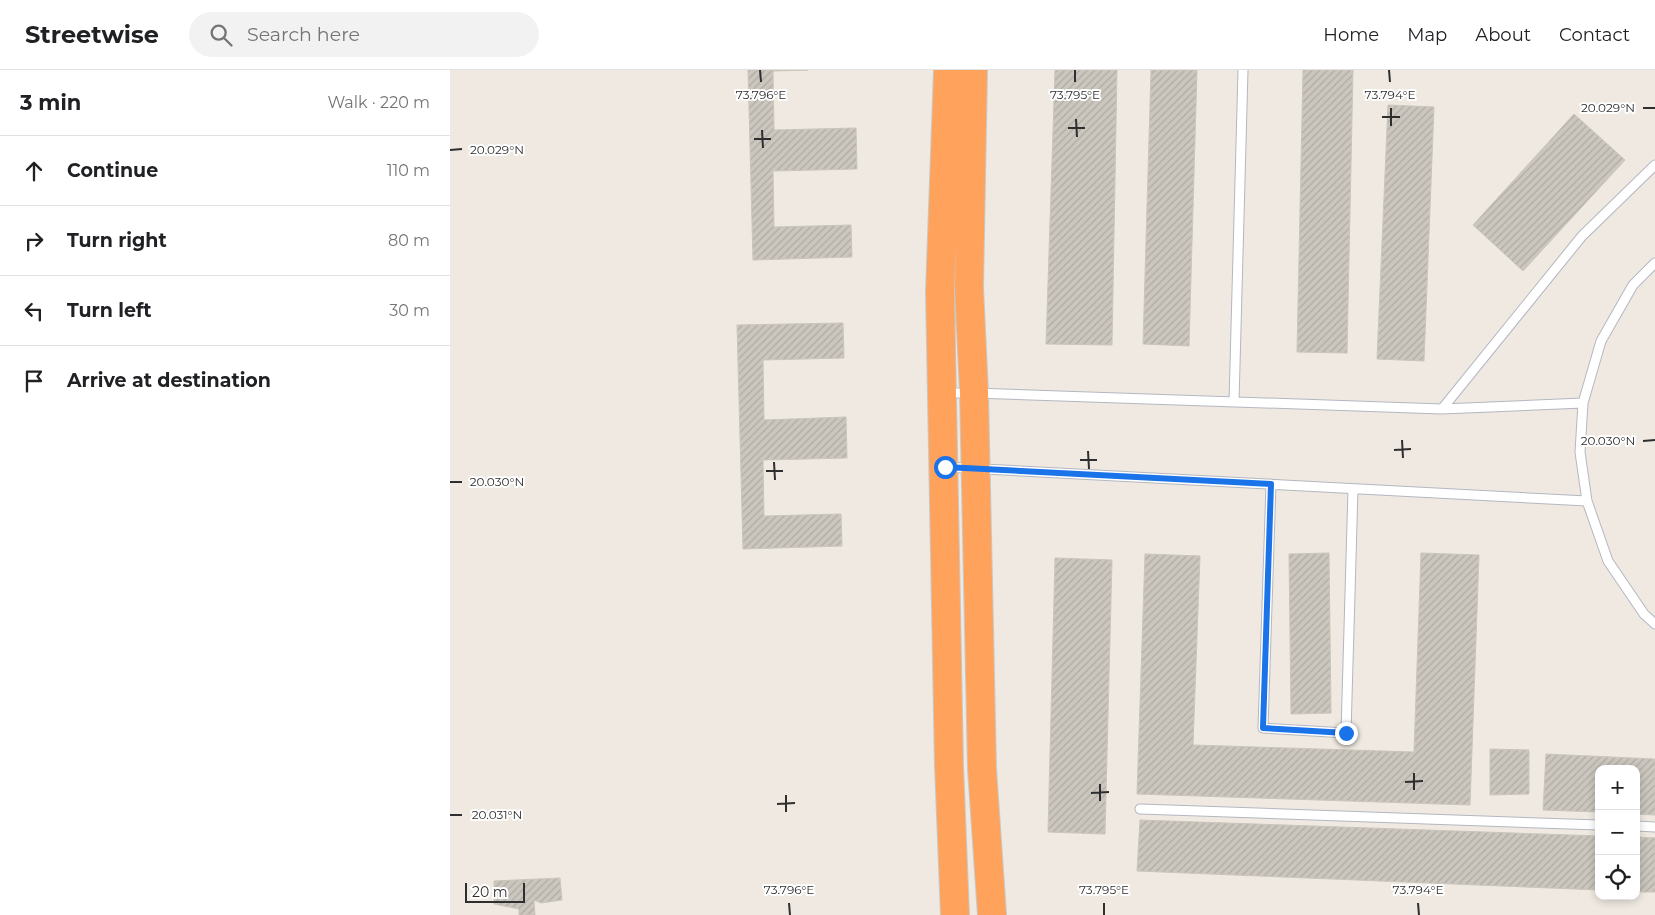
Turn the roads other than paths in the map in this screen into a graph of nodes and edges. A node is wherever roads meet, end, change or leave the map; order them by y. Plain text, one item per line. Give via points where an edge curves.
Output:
1 (948, 70) edge
2 (973, 70) edge
3 (1242, 70) edge
4 (1655, 166) edge
5 (1655, 263) edge
6 (943, 393) junction
7 (974, 393) junction
8 (1234, 402) junction
9 (1583, 403) junction
10 (1442, 409) junction
11 (945, 467) junction
12 (975, 468) junction
13 (1271, 484) junction
14 (1354, 488) junction
15 (1587, 501) junction
16 (1655, 624) edge
17 (1140, 809) dead end
18 (1595, 825) edge
19 (1640, 826) edge
20 (1655, 827) edge
21 (955, 915) edge
22 (992, 915) edge

1 - 6 highway via 940,292
2 - 7 highway via 970,288
3 - 8 lane
4 - 10 lane via 1582,236
5 - 9 lane via 1633,285 1601,341
6 - 7 lane
6 - 11 highway
7 - 8 lane
7 - 12 highway
8 - 10 lane
9 - 10 lane
9 - 15 lane via 1580,452
11 - 12 lane
11 - 21 highway via 949,766
12 - 13 lane
12 - 22 highway via 982,769
13 - 14 lane
13 - 14 lane via 1263,728 1346,733
14 - 15 lane
15 - 16 lane via 1608,561 1644,614
17 - 18 lane
19 - 20 lane

